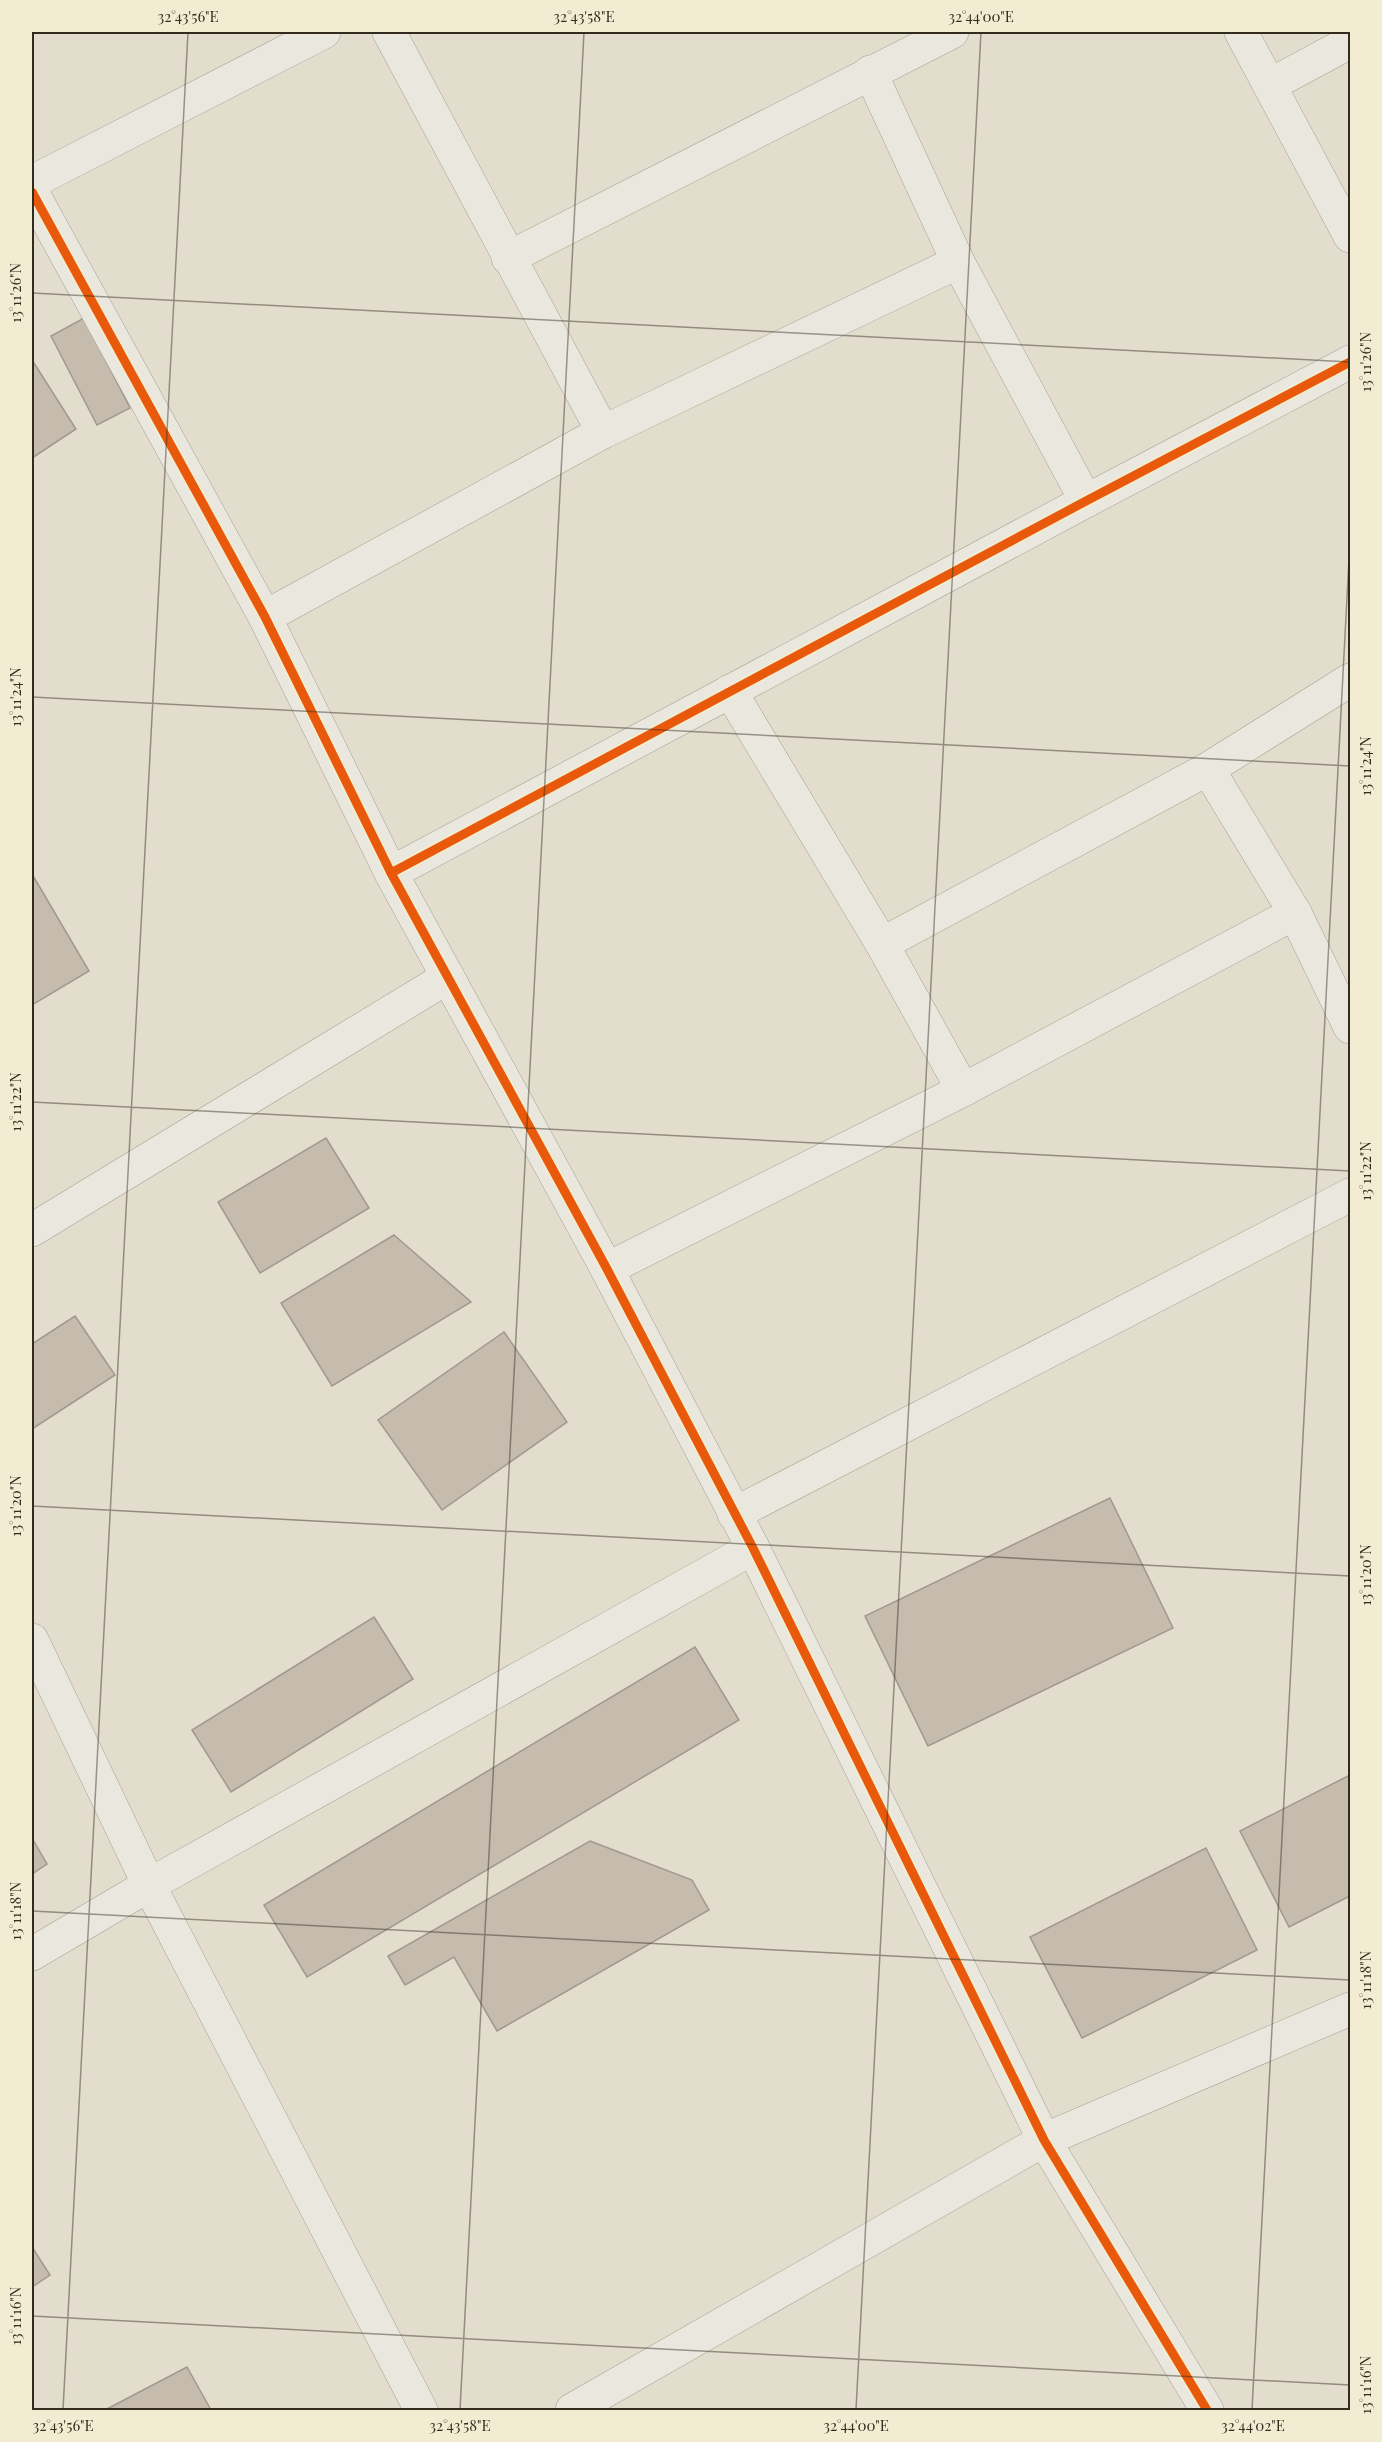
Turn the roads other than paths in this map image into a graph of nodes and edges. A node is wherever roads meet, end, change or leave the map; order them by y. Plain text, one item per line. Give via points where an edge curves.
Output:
1 (324, 32) edge
2 (389, 32) edge
3 (952, 32) edge
4 (1241, 32) edge
5 (1350, 42) edge
6 (870, 72) junction
7 (1270, 85) junction
8 (32, 182) edge
9 (32, 192) edge
10 (1350, 237) edge
11 (508, 258) junction
12 (958, 262) junction
13 (1350, 362) edge
14 (603, 432) junction
15 (1086, 501) junction
16 (265, 617) junction
17 (1350, 680) edge
18 (730, 691) junction
19 (1208, 769) junction
20 (391, 873) junction
21 (1295, 913) junction
22 (882, 944) junction
23 (448, 977) junction
24 (1350, 1028) edge
25 (963, 1090) junction
26 (1350, 1195) edge
27 (32, 1230) edge
28 (607, 1269) junction
29 (734, 1514) junction
30 (753, 1548) junction
31 (32, 1640) edge
32 (149, 1885) junction
33 (32, 1954) edge
34 (1350, 2009) edge
35 (1044, 2140) junction
36 (421, 2410) edge
37 (572, 2410) edge
38 (1207, 2410) edge

1 - 8 street
2 - 11 street
3 - 6 street
4 - 7 street
5 - 7 street
6 - 11 street
6 - 12 street
7 - 10 street
9 - 16 street
11 - 14 street
12 - 14 street
12 - 15 street
13 - 15 street
14 - 16 street
15 - 18 street
16 - 20 street
17 - 19 street
18 - 20 street
18 - 22 street
19 - 21 street
19 - 22 street
20 - 23 street
21 - 24 street
21 - 25 street
22 - 25 street
23 - 27 street
23 - 28 street
25 - 28 street
26 - 29 street
28 - 29 street
29 - 30 street
30 - 32 street
30 - 35 street
31 - 32 street
32 - 33 street
32 - 36 street
34 - 35 street
35 - 37 street
35 - 38 street

